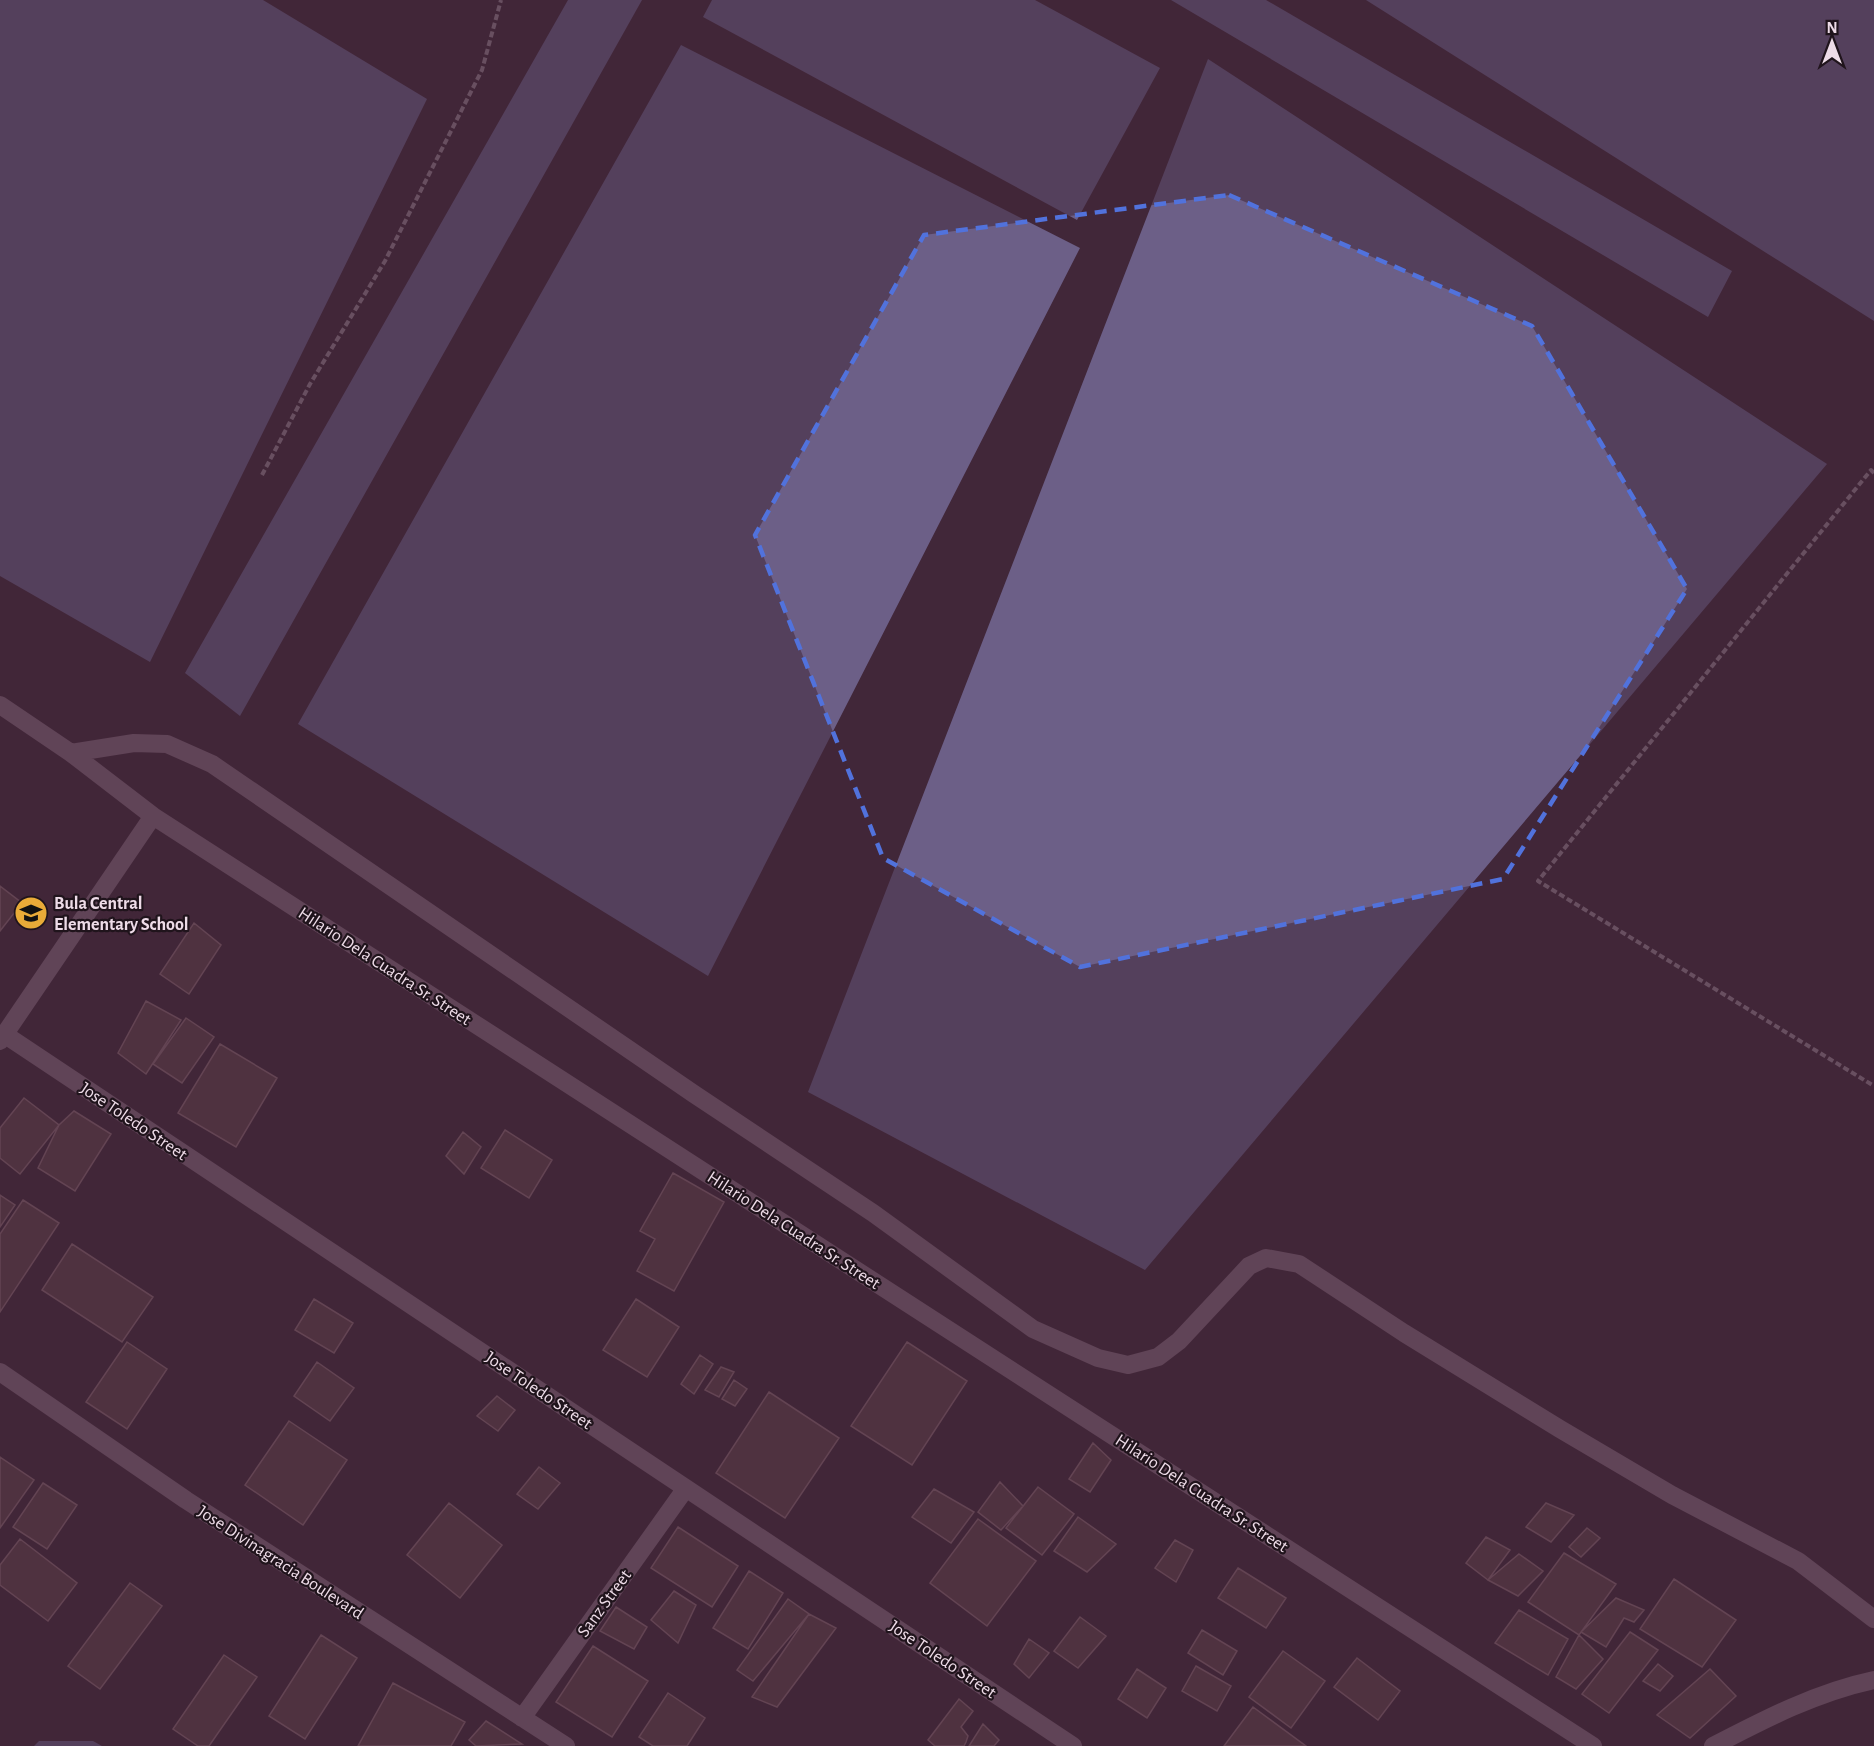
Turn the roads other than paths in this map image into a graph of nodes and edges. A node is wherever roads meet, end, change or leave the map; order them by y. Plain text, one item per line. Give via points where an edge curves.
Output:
1 (0, 705) edge
2 (71, 753) junction
3 (153, 816) junction
4 (2, 1038) edge
5 (0, 1372) edge
6 (686, 1488) junction
7 (1874, 1618) edge
8 (1874, 1680) edge
9 (522, 1718) junction
10 (566, 1746) edge
11 (1073, 1746) edge
12 (1593, 1746) edge
13 (1713, 1746) edge

1 - 2 street, Hilario Dela Cuadra Sr. Street
2 - 3 street, Hilario Dela Cuadra Sr. Street
2 - 7 street via 134,743 167,744 212,764 873,1213 1033,1329 1098,1358 1128,1365 1158,1357 1179,1341 1249,1266 1266,1258 1299,1264 1570,1435 1672,1495 1798,1561
3 - 4 street
3 - 12 street, Hilario Dela Cuadra Sr. Street
4 - 6 street, Jose Toledo Street
5 - 9 street, Jose Divinagracia Boulevard via 186,1500
6 - 9 street, Sanz Street
6 - 11 street, Jose Toledo Street
8 - 13 street via 1839,1687
9 - 10 street, Jose Divinagracia Boulevard

